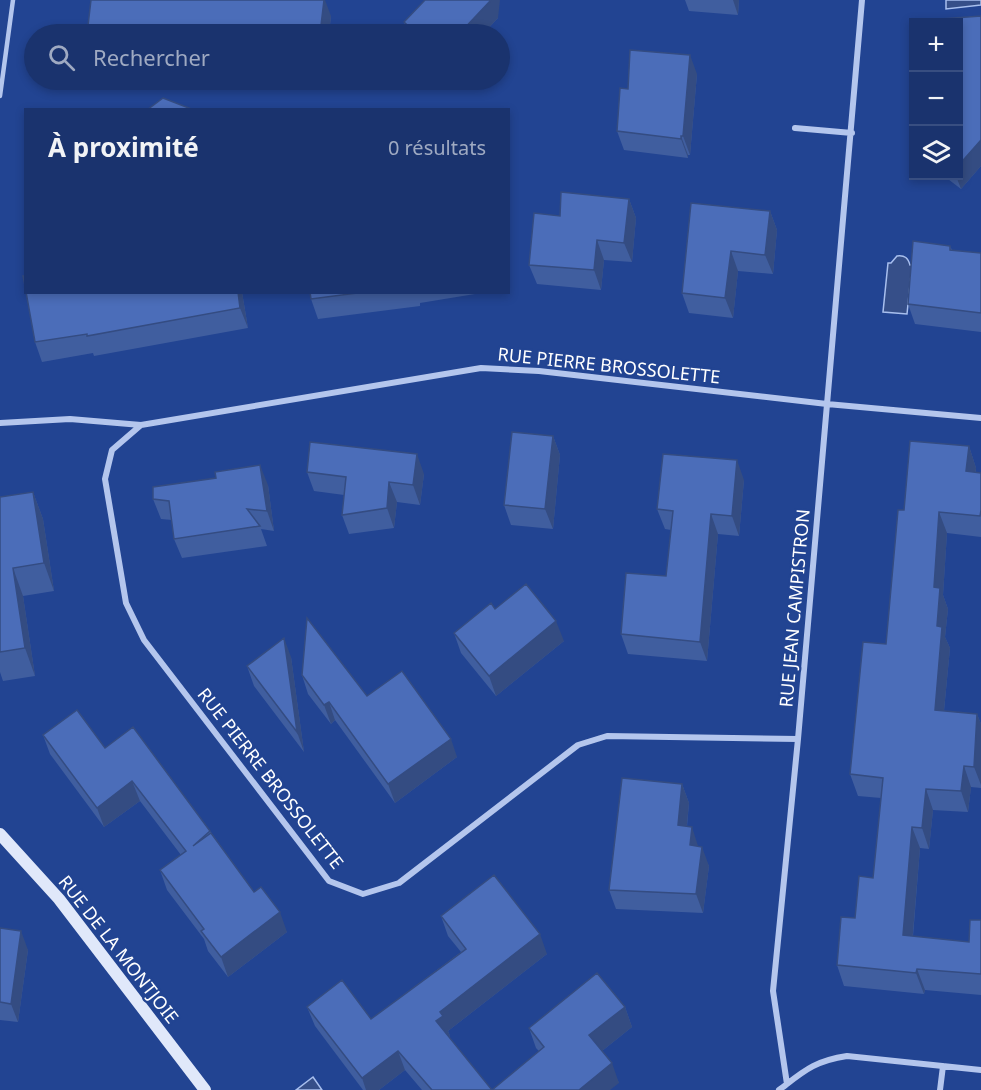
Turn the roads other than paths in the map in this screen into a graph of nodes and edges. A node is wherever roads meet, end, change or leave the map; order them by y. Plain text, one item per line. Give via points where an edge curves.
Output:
1 (13, 0) edge
2 (862, 0) edge
3 (0, 96) edge
4 (795, 128) dead end
5 (852, 133) junction
6 (827, 404) junction
7 (981, 418) edge
8 (0, 423) edge
9 (141, 425) junction
10 (798, 739) junction
11 (0, 834) edge
12 (943, 1066) junction
13 (981, 1070) edge
14 (787, 1084) junction
15 (205, 1090) edge
16 (779, 1090) edge
17 (940, 1090) edge

1 - 3 lane
2 - 5 street, RUE JEAN CAMPISTRON
4 - 5 street
5 - 6 street, RUE JEAN CAMPISTRON
6 - 7 street, RUE PIERRE BROSSOLETTE
6 - 9 street, RUE PIERRE BROSSOLETTE via 539,370 481,368
6 - 10 street, RUE JEAN CAMPISTRON
8 - 9 street, RUE PIERRE BROSSOLETTE via 70,419
9 - 10 street, RUE PIERRE BROSSOLETTE via 112,450 105,479 126,603 144,640 329,881 363,894 399,883 578,745 607,736
10 - 14 street, RUE JEAN CAMPISTRON via 773,991
11 - 15 main road, RUE DE LA MONTJOIE via 59,899
12 - 13 street
12 - 14 street via 847,1056 811,1066
12 - 17 street
14 - 16 street

